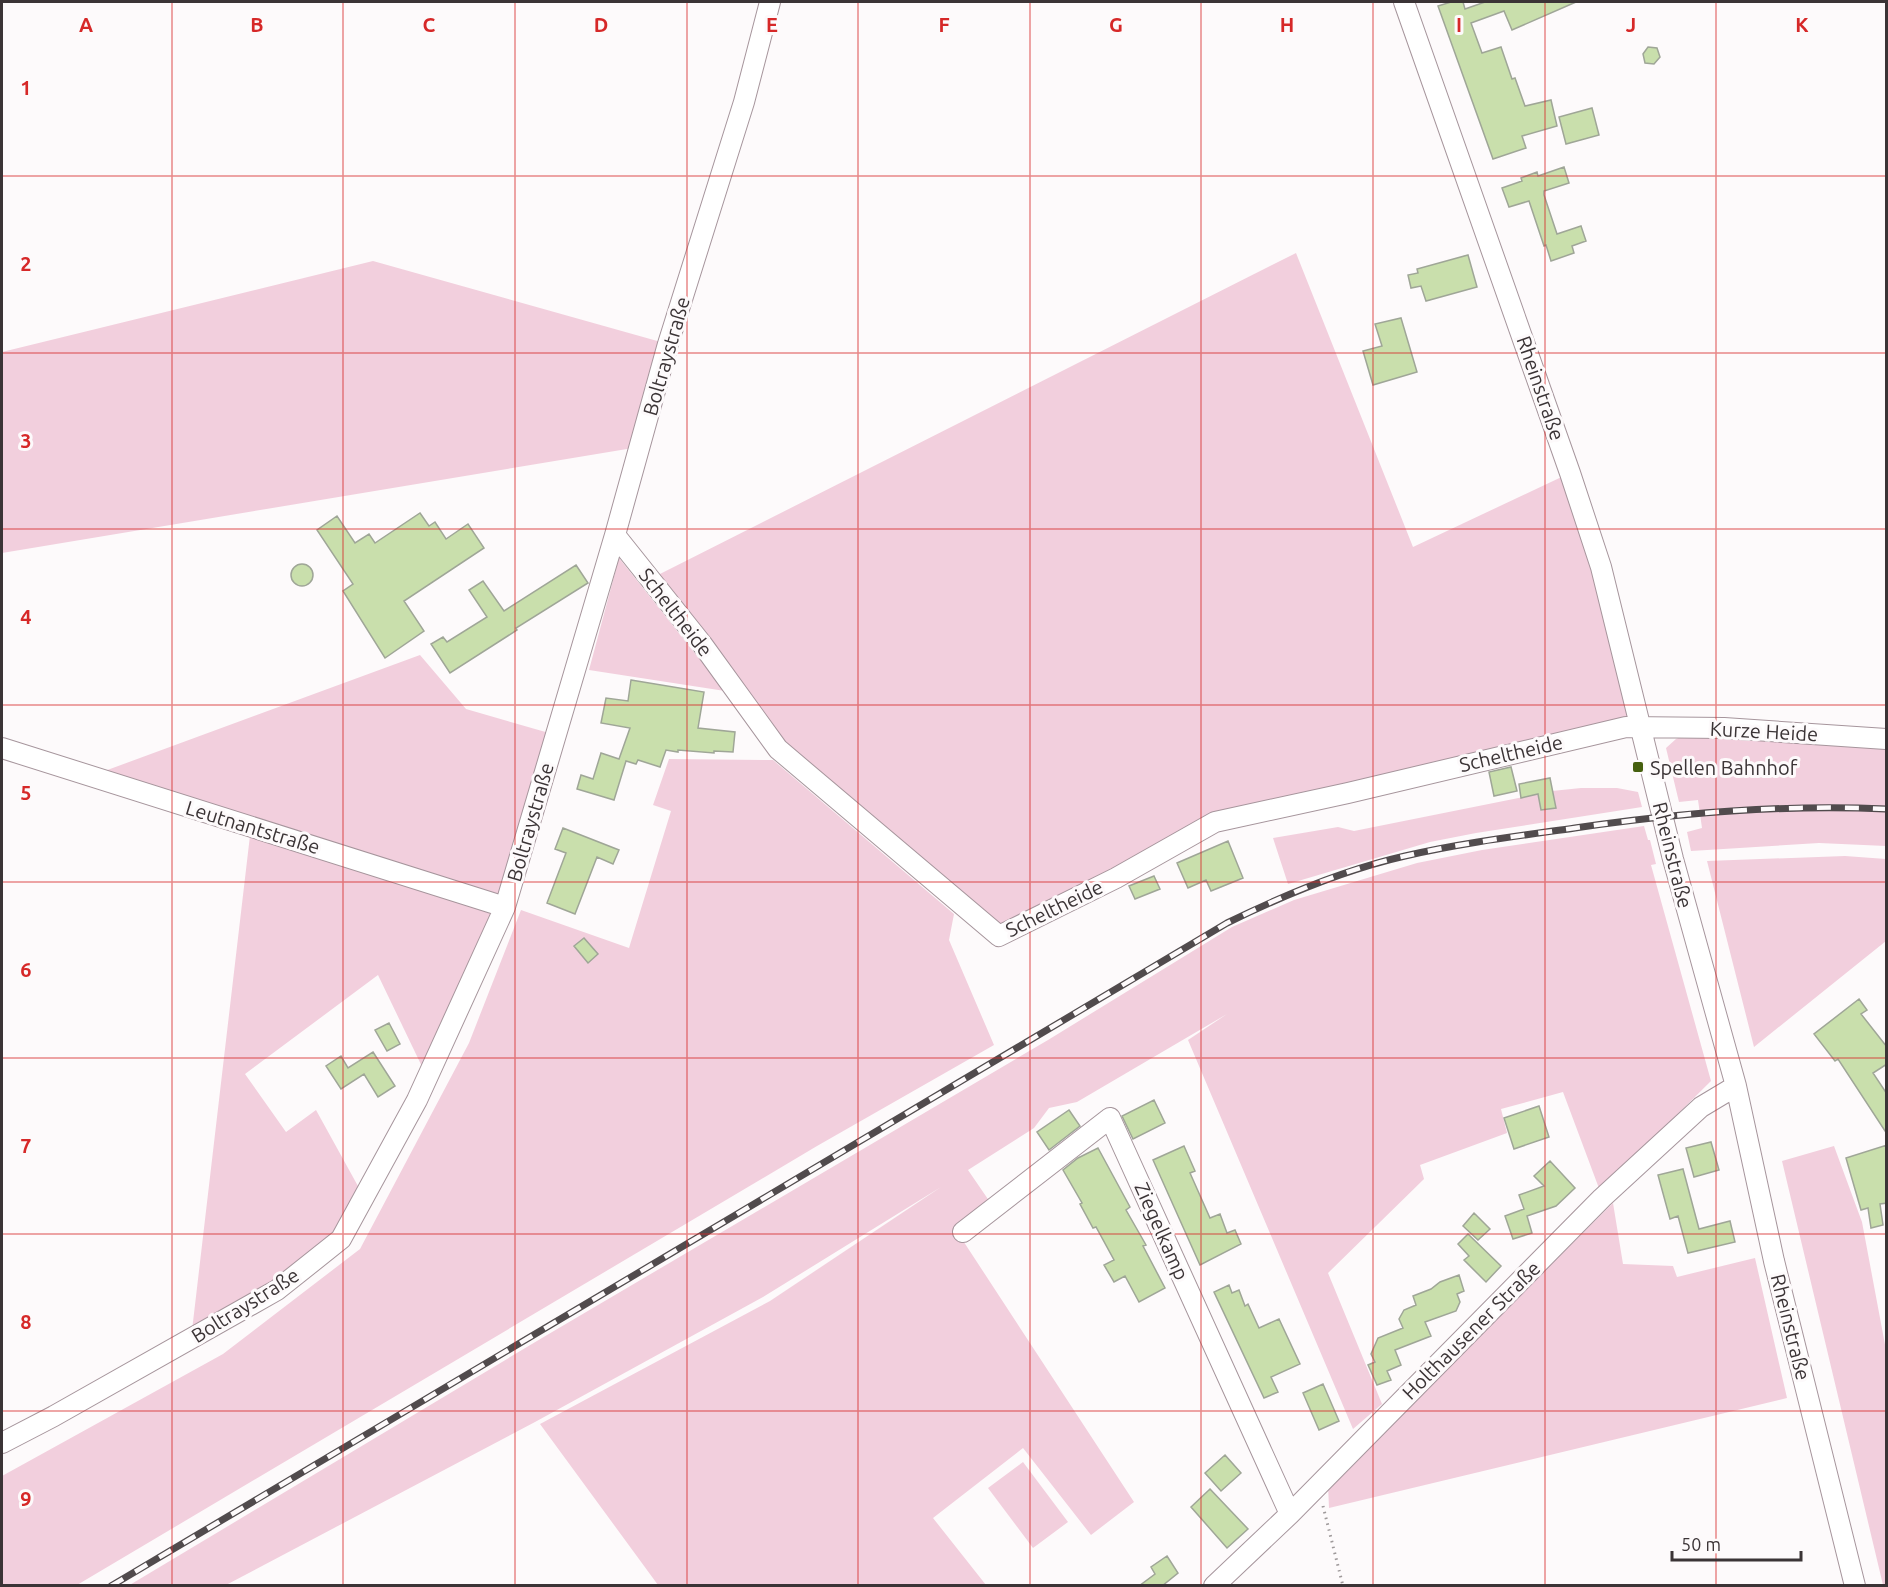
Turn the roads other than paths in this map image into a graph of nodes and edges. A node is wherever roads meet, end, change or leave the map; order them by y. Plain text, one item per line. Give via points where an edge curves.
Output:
1 (770, 2) edge
2 (1404, 2) edge
3 (615, 535) junction
4 (1642, 726) junction
5 (1887, 739) edge
6 (2, 748) edge
7 (505, 907) junction
8 (1736, 1086) junction
9 (963, 1232) dead end
10 (2, 1443) edge
11 (1290, 1514) junction
12 (1214, 1586) edge
13 (1855, 1586) edge

1 - 3 street, Boltraystraße
2 - 4 street, Rheinstraße via 1601,567
3 - 4 street, Scheltheide via 702,644 778,749 999,936 1116,878 1215,822
3 - 7 street, Boltraystraße
4 - 5 street, Kurze Heide
4 - 8 street, Rheinstraße via 1673,859
6 - 7 street, Leutnantstraße
7 - 10 street, Boltraystraße via 417,1100 341,1239 277,1290
8 - 11 street, Holthausener Straße via 1701,1107 1602,1198
8 - 13 street, Rheinstraße via 1774,1261
9 - 11 street, Ziegelkamp via 1110,1118
11 - 12 street, Holthausener Straße

